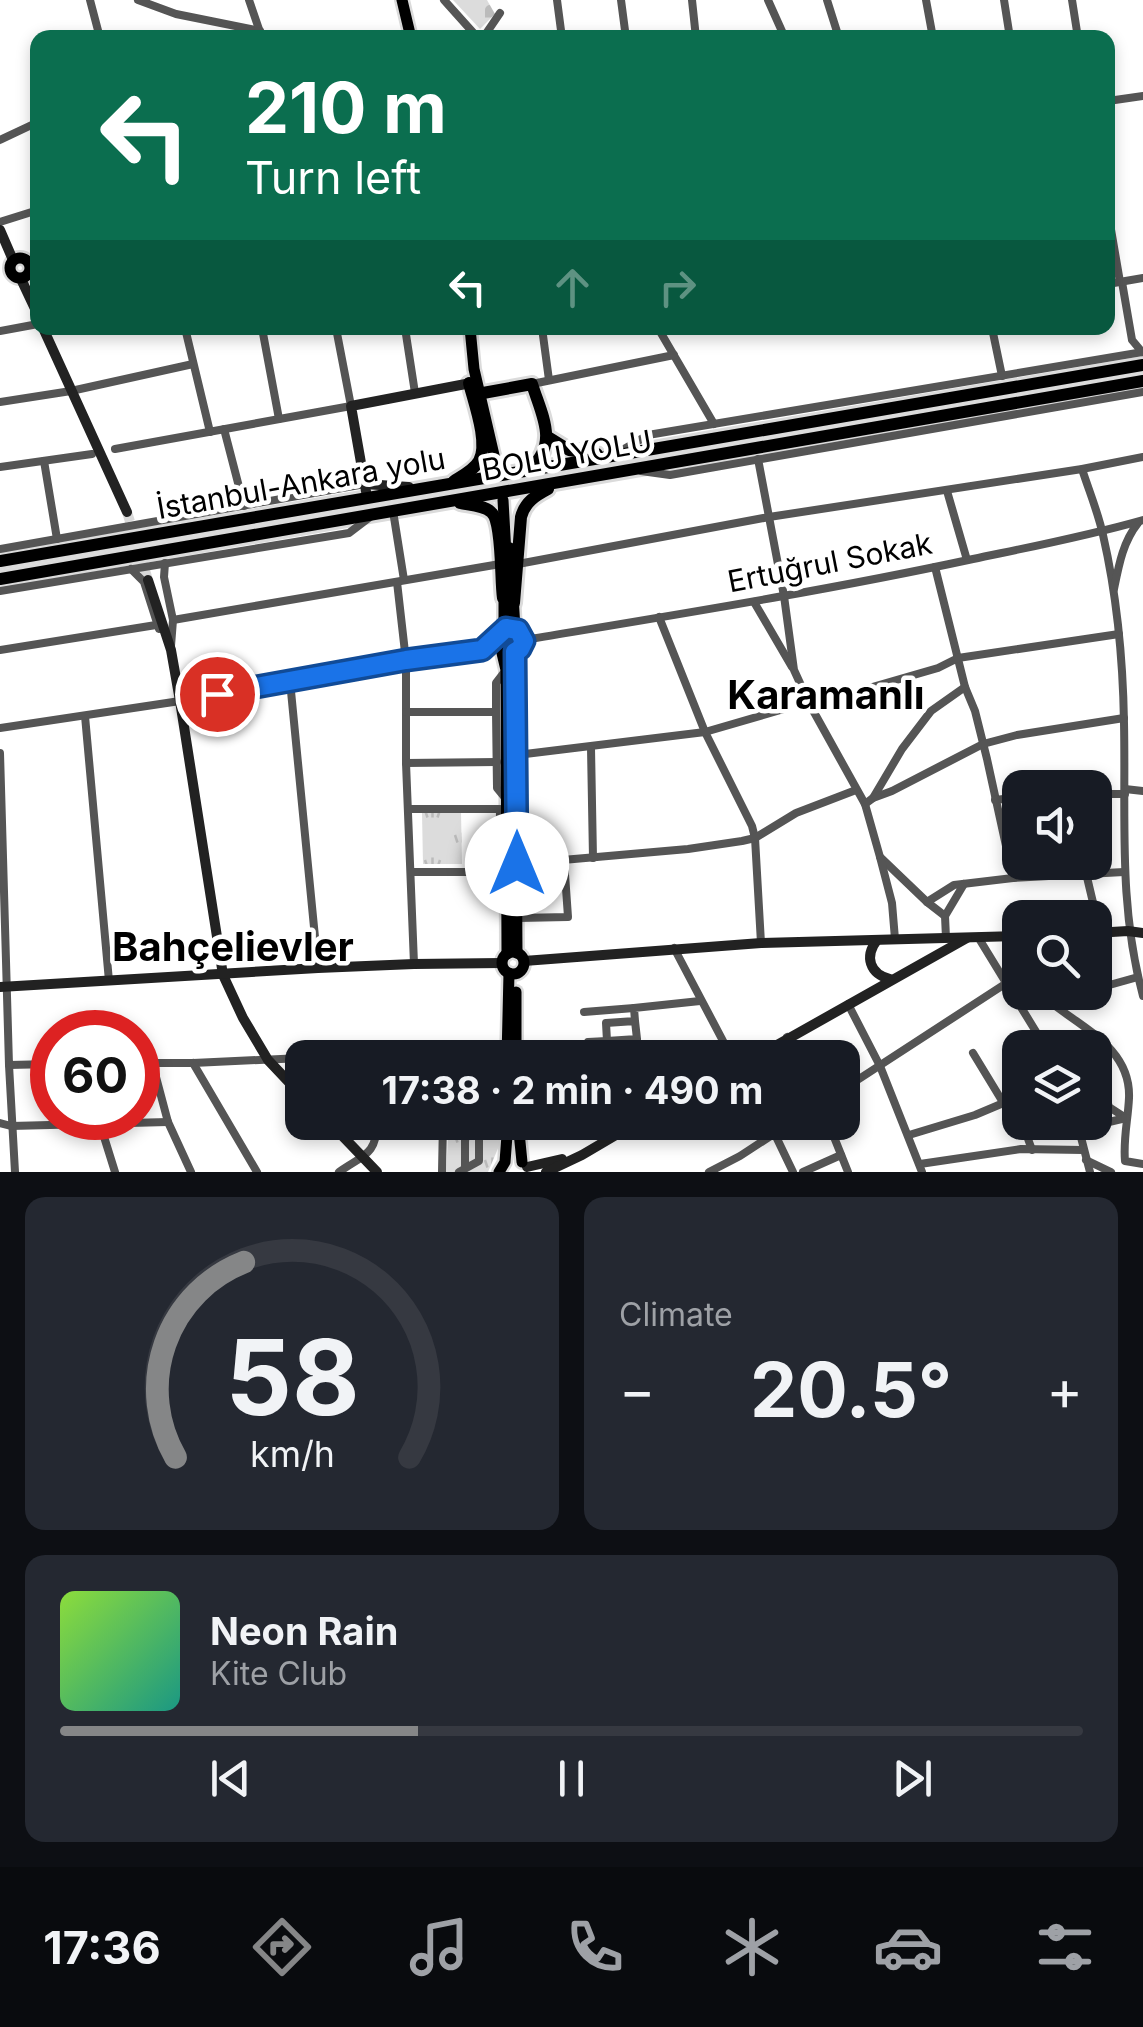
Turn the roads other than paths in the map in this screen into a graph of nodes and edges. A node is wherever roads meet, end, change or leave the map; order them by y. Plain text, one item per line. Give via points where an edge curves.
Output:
1 (90, 0) edge
2 (138, 0) edge
3 (249, 0) edge
4 (402, 0) edge
5 (444, 0) edge
6 (557, 0) edge
7 (622, 0) edge
8 (692, 0) edge
9 (768, 0) edge
10 (827, 0) edge
11 (926, 0) edge
12 (1004, 0) edge
13 (1072, 0) edge
14 (500, 13) dead end
15 (98, 30) edge
16 (244, 30) edge
17 (260, 30) edge
18 (409, 30) edge
19 (472, 30) edge
20 (486, 30) edge
21 (561, 30) edge
22 (625, 30) edge
23 (695, 30) edge
24 (781, 30) edge
25 (836, 30) edge
26 (932, 30) edge
27 (1009, 30) edge
28 (1077, 30) edge
29 (1143, 96) edge
30 (1115, 100) edge
31 (30, 126) edge
32 (0, 140) edge
33 (30, 213) edge
34 (0, 222) edge
35 (0, 230) edge
36 (1115, 250) edge
37 (30, 263) edge
38 (11, 271) edge
39 (1143, 278) edge
40 (1121, 282) junction
41 (1115, 283) edge
42 (30, 302) edge
43 (30, 328) edge
44 (0, 332) edge
45 (44, 335) edge
46 (187, 335) edge
47 (263, 335) edge
48 (337, 335) edge
49 (405, 335) edge
50 (471, 335) edge
51 (543, 335) edge
52 (662, 335) edge
53 (993, 335) edge
54 (1142, 352) edge
55 (674, 355) junction
56 (193, 364) junction
57 (1143, 365) edge
58 (1002, 376) junction
59 (549, 380) junction
60 (1143, 382) edge
61 (532, 384) junction
62 (476, 386) junction
63 (71, 391) junction
64 (1143, 392) edge
65 (415, 394) junction
66 (0, 402) edge
67 (351, 406) junction
68 (279, 419) junction
69 (714, 424) junction
70 (224, 429) junction
71 (210, 432) junction
72 (548, 438) junction
73 (94, 449) junction
74 (115, 449) dead end
75 (610, 456) junction
76 (1143, 457) edge
77 (758, 459) junction
78 (44, 461) junction
79 (0, 467) edge
80 (498, 468) dead end
81 (1082, 469) junction
82 (632, 470) junction
83 (528, 471) junction
84 (559, 483) junction
85 (450, 484) junction
86 (366, 490) junction
87 (947, 491) junction
88 (505, 500) dead end
89 (452, 502) junction
90 (244, 506) junction
91 (394, 511) junction
92 (126, 512) tunnel mouth
93 (374, 514) junction
94 (769, 517) junction
95 (1141, 520) edge
96 (1102, 531) junction
97 (57, 539) junction
98 (0, 549) edge
99 (967, 560) junction
100 (0, 561) edge
101 (165, 563) junction
102 (500, 564) junction
103 (518, 564) junction
104 (935, 567) junction
105 (131, 569) junction
106 (0, 579) edge
107 (148, 580) tunnel mouth
108 (400, 581) junction
109 (0, 591) edge
110 (1114, 593) junction
111 (784, 596) junction
112 (508, 600) junction
113 (754, 602) junction
114 (659, 617) junction
115 (173, 620) junction
116 (156, 625) junction
117 (514, 628) junction
118 (500, 632) junction
119 (1120, 634) junction
120 (524, 640) junction
121 (502, 649) junction
122 (0, 650) edge
123 (171, 650) junction
124 (482, 650) junction
125 (515, 652) junction
126 (958, 658) junction
127 (406, 660) junction
128 (506, 670) junction
129 (794, 670) junction
130 (290, 682) junction
131 (965, 687) junction
132 (180, 701) junction
133 (810, 705) junction
134 (784, 710) dead end
135 (406, 712) junction
136 (496, 712) junction
137 (85, 716) junction
138 (1124, 718) junction
139 (0, 728) edge
140 (705, 732) junction
141 (984, 744) junction
142 (591, 748) junction
143 (0, 753) edge
144 (517, 755) junction
145 (497, 762) junction
146 (406, 763) junction
147 (856, 790) junction
148 (1125, 791) junction
149 (1143, 791) edge
150 (1112, 792) edge
151 (1002, 799) edge
152 (995, 800) junction
153 (869, 801) junction
154 (508, 802) junction
155 (408, 810) junction
156 (1002, 830) edge
157 (755, 838) junction
158 (880, 857) junction
159 (593, 858) junction
160 (564, 860) junction
161 (517, 864) junction
162 (412, 872) junction
163 (500, 872) junction
164 (1112, 872) edge
165 (1124, 872) junction
166 (1002, 879) edge
167 (964, 884) junction
168 (508, 894) junction
169 (927, 902) junction
170 (946, 916) junction
171 (518, 918) junction
172 (1128, 931) junction
173 (1112, 932) edge
174 (1143, 933) edge
175 (1002, 936) edge
176 (973, 937) junction
177 (946, 938) junction
178 (895, 939) junction
179 (877, 940) junction
180 (761, 943) junction
181 (674, 948) junction
182 (939, 953) junction
183 (513, 963) junction
184 (414, 964) junction
185 (318, 968) junction
186 (223, 975) junction
187 (1138, 976) junction
188 (1002, 978) edge
189 (890, 980) junction
190 (109, 981) junction
191 (1112, 984) edge
192 (4, 986) edge
193 (1002, 987) edge
194 (1143, 996) edge
195 (700, 1001) junction
196 (848, 1004) junction
197 (634, 1008) junction
198 (1059, 1010) edge
199 (584, 1012) dead end
200 (635, 1021) junction
201 (787, 1037) junction
202 (510, 1040) edge
203 (607, 1040) edge
204 (622, 1040) edge
205 (722, 1040) edge
206 (782, 1040) edge
207 (788, 1040) edge
208 (973, 1053) dead end
209 (285, 1059) edge
210 (268, 1060) junction
211 (160, 1062) edge
212 (193, 1063) junction
213 (8, 1064) junction
214 (30, 1064) edge
215 (1121, 1064) junction
216 (880, 1066) junction
217 (1112, 1067) edge
218 (285, 1078) edge
219 (860, 1079) edge
220 (1002, 1088) edge
221 (160, 1092) edge
222 (1002, 1103) edge
223 (1112, 1109) edge
224 (1126, 1118) junction
225 (1112, 1120) edge
226 (160, 1122) edge
227 (168, 1122) junction
228 (0, 1123) edge
229 (11, 1126) junction
230 (30, 1126) edge
231 (908, 1136) junction
232 (105, 1140) edge
233 (346, 1140) edge
234 (377, 1140) edge
235 (443, 1140) edge
236 (506, 1140) edge
237 (521, 1140) edge
238 (606, 1140) edge
239 (765, 1140) edge
240 (779, 1140) edge
241 (835, 1140) edge
242 (1028, 1140) edge
243 (1081, 1140) edge
244 (596, 1146) junction
245 (1032, 1150) junction
246 (841, 1155) junction
247 (1085, 1155) junction
248 (361, 1156) junction
249 (1124, 1160) junction
250 (1143, 1164) edge
251 (502, 1167) edge
252 (526, 1167) edge
253 (921, 1168) edge
254 (14, 1172) edge
255 (116, 1172) edge
256 (191, 1172) edge
257 (257, 1172) edge
258 (339, 1172) edge
259 (377, 1172) edge
260 (442, 1172) edge
261 (546, 1172) edge
262 (709, 1172) edge
263 (793, 1172) edge
264 (803, 1172) edge
265 (848, 1172) edge
266 (1090, 1172) edge
267 (1111, 1172) edge
268 (1124, 1172) edge

1 - 15 street
2 - 16 street
3 - 17 street
4 - 18 main road
5 - 19 street
6 - 21 street
7 - 22 street
8 - 23 street
9 - 24 street
10 - 25 street
11 - 26 street
12 - 27 street
13 - 28 street
14 - 20 street
29 - 30 street
31 - 32 street
33 - 34 street
35 - 38 main road
36 - 40 street
37 - 38 main road via 24,259
38 - 42 main road
39 - 40 street
40 - 41 street
40 - 54 street via 1132,340
43 - 44 street
45 - 63 main road
46 - 56 street
47 - 68 street
48 - 67 street
49 - 65 street
50 - 62 main road
51 - 59 street
52 - 55 street
53 - 58 street
54 - 58 street
55 - 59 street
55 - 69 street
56 - 63 street
56 - 71 street
57 - 75 highway, İstanbul-Ankara yolu
58 - 69 street
59 - 61 street
60 - 82 highway, BOLU YOLU
61 - 62 highway
61 - 72 highway
62 - 65 main road
62 - 80 main road
62 - 85 highway via 481,455
63 - 66 street
63 - 73 main road
64 - 77 street
65 - 67 main road
67 - 68 street
67 - 86 main road
68 - 70 street
69 - 75 street via 648,435
70 - 71 street
70 - 90 street
71 - 74 street
72 - 75 highway via 568,450
72 - 83 highway
73 - 78 street
73 - 92 main road
75 - 83 highway, İstanbul-Ankara yolu
76 - 81 street
77 - 82 street via 670,475
77 - 94 street
78 - 79 street
78 - 97 street
81 - 87 street
81 - 96 street
82 - 84 highway, BOLU YOLU
83 - 85 highway, İstanbul-Ankara yolu
84 - 89 highway, BOLU YOLU
84 - 103 highway via 524,506
85 - 86 highway, İstanbul-Ankara yolu
86 - 90 street
86 - 100 highway, İstanbul-Ankara yolu
87 - 94 street
87 - 99 street
88 - 112 main road
89 - 91 highway, BOLU YOLU
89 - 102 highway via 492,513
90 - 97 street
91 - 93 highway, BOLU YOLU
91 - 108 street
93 - 101 street via 350,533
93 - 106 highway, BOLU YOLU
94 - 103 street
94 - 111 street
95 - 96 street, Ertuğrul Sokak
95 - 110 street via 1128,535
96 - 99 street, Ertuğrul Sokak
96 - 110 street
97 - 98 street
99 - 104 street, Ertuğrul Sokak
101 - 105 street
101 - 115 street
102 - 108 street
102 - 112 highway
103 - 112 highway
104 - 111 street, Ertuğrul Sokak
104 - 126 street
105 - 109 street
105 - 116 street via 144,582
107 - 123 main road
108 - 115 street
108 - 127 street
110 - 119 street
111 - 113 street, Ertuğrul Sokak
111 - 129 street
112 - 117 main road
112 - 118 main road
113 - 114 street, Ertuğrul Sokak
113 - 129 street
114 - 120 street, Ertuğrul Sokak
114 - 140 street
115 - 123 street
116 - 122 street
116 - 123 street
117 - 118 main road
117 - 120 main road
118 - 121 main road
118 - 124 street
119 - 126 street
119 - 138 street
120 - 125 main road
121 - 124 street
121 - 125 main road
121 - 128 main road
123 - 132 main road
124 - 127 street
125 - 144 main road
126 - 131 street
126 - 133 street
127 - 130 street
127 - 135 street
128 - 136 street via 496,683
128 - 154 main road
129 - 133 street
130 - 132 street
130 - 185 street
131 - 141 street
131 - 153 street via 931,711
132 - 137 street
132 - 186 main road
133 - 147 street
134 - 140 street
135 - 136 street
135 - 146 street
136 - 145 street
137 - 139 street
137 - 190 street
138 - 141 street
138 - 148 street
140 - 142 street
140 - 157 street
141 - 152 street
141 - 153 street
142 - 144 street
142 - 159 street
143 - 192 street
144 - 161 main road
145 - 146 street
145 - 154 street via 498,788
146 - 155 street
147 - 153 street
147 - 157 street
148 - 149 street
148 - 150 street
148 - 165 street
151 - 152 street
152 - 156 street
153 - 158 street
154 - 168 main road
155 - 162 street
155 - 163 street via 500,809
157 - 159 street
157 - 180 street
158 - 169 street
158 - 178 street
159 - 160 street
160 - 161 street
160 - 171 street via 568,917
161 - 171 main road
162 - 163 street
162 - 184 street
163 - 168 street via 498,888
164 - 165 street
165 - 172 street
166 - 167 street
167 - 169 street
167 - 170 street
168 - 183 main road
169 - 170 street
170 - 177 street
171 - 183 main road
172 - 173 main road
172 - 174 main road
172 - 187 street
175 - 176 main road
176 - 177 main road
176 - 182 main road
176 - 188 street
177 - 178 main road
177 - 182 main road
178 - 179 main road
179 - 180 main road
179 - 189 main road via 870,960
180 - 181 main road
181 - 183 main road
181 - 195 street
182 - 189 main road
183 - 184 main road
183 - 202 main road
184 - 185 main road
185 - 186 main road
186 - 190 main road
186 - 210 main road
187 - 191 street
187 - 194 street
189 - 196 main road
190 - 192 main road
192 - 213 street
193 - 216 street
195 - 197 street
195 - 205 street
196 - 201 main road
196 - 216 street
197 - 199 street
197 - 200 street
198 - 215 street via 1085,1025
200 - 203 street via 606,1023
200 - 204 street via 637,1039
201 - 206 main road
201 - 207 street
208 - 220 street
209 - 210 street
210 - 212 street
210 - 218 main road
211 - 212 street
212 - 257 street
213 - 214 street
213 - 229 street
215 - 217 street
215 - 224 street via 1128,1078
216 - 219 street
216 - 231 street
221 - 227 street
222 - 231 street
223 - 224 street
224 - 225 street
224 - 249 street
226 - 227 street
227 - 256 street
228 - 229 street
229 - 230 street
229 - 254 street
231 - 253 street
232 - 255 street
233 - 248 main road
234 - 248 street
235 - 260 street
236 - 251 main road
237 - 252 main road
238 - 244 main road
239 - 262 street
240 - 263 street
241 - 246 street
242 - 245 street
243 - 247 street
244 - 252 main road
244 - 261 main road
245 - 247 street
245 - 253 street
246 - 264 street
246 - 265 street
247 - 266 street
247 - 267 street
248 - 258 street
248 - 259 main road
249 - 250 street
249 - 268 street
251 - 252 main road via 513,1159

